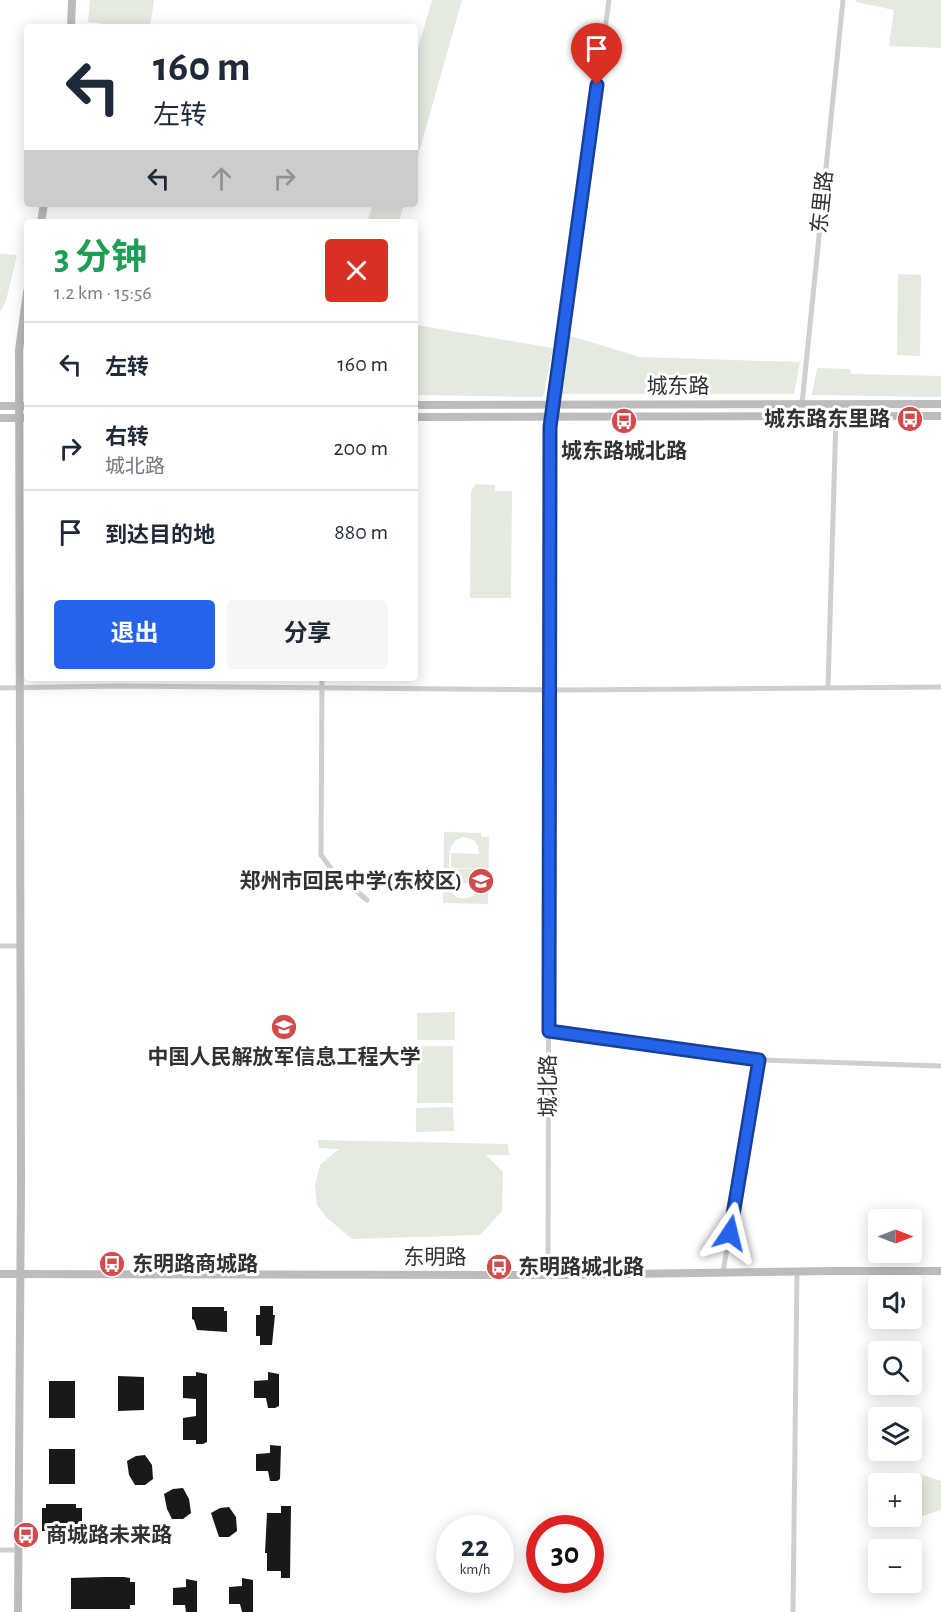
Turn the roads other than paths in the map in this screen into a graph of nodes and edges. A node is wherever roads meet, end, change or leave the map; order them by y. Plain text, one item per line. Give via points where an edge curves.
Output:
1 (72, 0) edge
2 (609, 0) edge
3 (843, 0) edge
4 (71, 24) edge
5 (24, 314) edge
6 (553, 404) junction
7 (802, 404) junction
8 (941, 404) edge
9 (418, 405) edge
10 (0, 406) edge
11 (23, 406) edge
12 (551, 416) junction
13 (836, 416) junction
14 (941, 416) edge
15 (418, 417) edge
16 (0, 418) edge
17 (23, 418) edge
18 (322, 681) edge
19 (941, 687) edge
20 (0, 688) edge
21 (20, 688) junction
22 (322, 688) junction
23 (828, 688) junction
24 (550, 689) junction
25 (367, 900) dead end
26 (0, 946) edge
27 (21, 946) junction
28 (549, 1031) junction
29 (759, 1060) junction
30 (941, 1066) edge
31 (796, 1271) junction
32 (941, 1271) edge
33 (723, 1272) junction
34 (0, 1274) edge
35 (21, 1274) junction
36 (548, 1275) junction
37 (0, 1550) edge
38 (19, 1550) junction
39 (18, 1612) edge
40 (794, 1612) edge

1 - 4 street
2 - 6 street, 城北路
3 - 7 street, 东里路
5 - 11 street via 19,350
6 - 7 street, 城东路
6 - 9 street, 城东路
6 - 12 street, 城北路
7 - 8 street, 城东路
10 - 11 street
11 - 17 street
12 - 13 street, 城东路
12 - 15 street, 城东路
12 - 24 street, 城北路
13 - 14 street, 城东路
13 - 23 street
16 - 17 street
17 - 21 street
18 - 22 street
19 - 23 street
20 - 21 street
21 - 22 street
21 - 27 street
22 - 24 street
22 - 25 street via 321,855 333,871
23 - 24 street
24 - 28 street, 城北路
26 - 27 street
27 - 35 street
28 - 29 street
28 - 36 street, 城北路
29 - 30 street
29 - 33 street
31 - 32 street, 东明路
31 - 33 street, 东明路
31 - 40 street
33 - 36 street, 东明路
34 - 35 street, 东明路
35 - 36 street, 东明路
35 - 38 street
37 - 38 street
38 - 39 street

